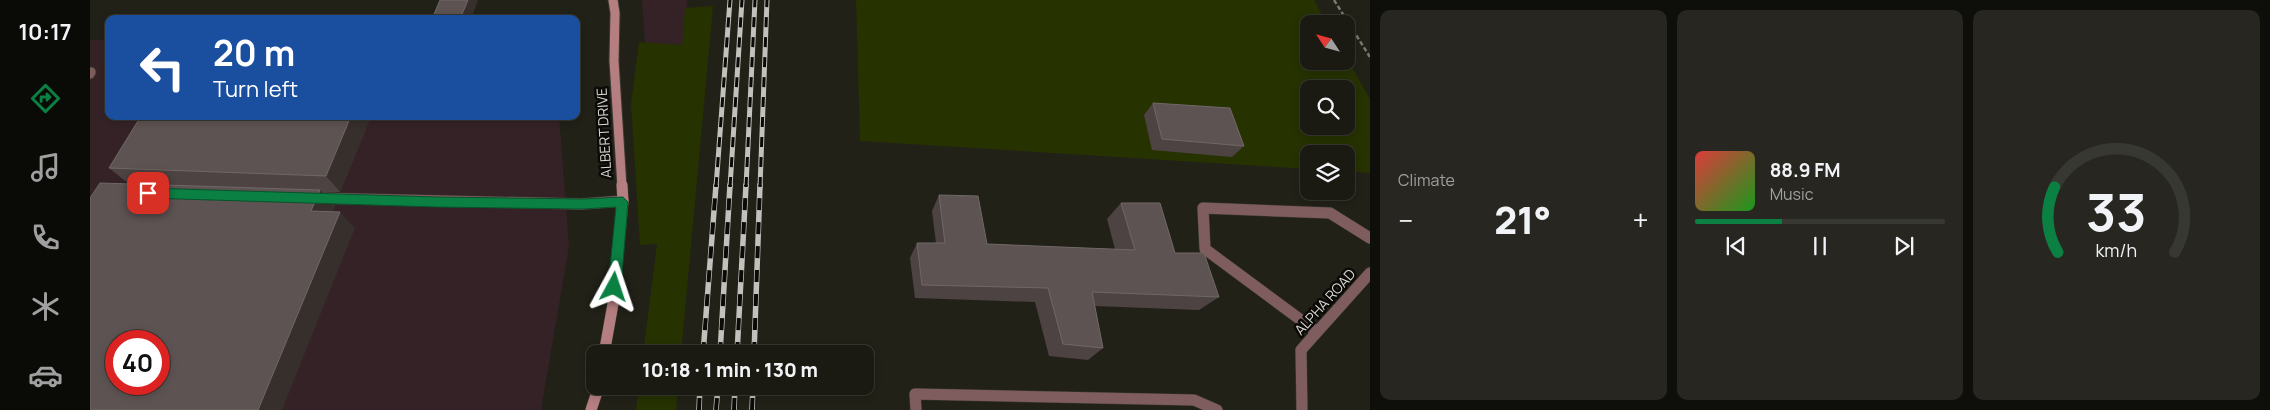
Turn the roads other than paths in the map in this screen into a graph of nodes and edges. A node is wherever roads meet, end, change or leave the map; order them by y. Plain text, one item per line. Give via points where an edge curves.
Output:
1 (613, 0) edge
2 (304, 198) edge
3 (623, 202) junction
4 (1370, 238) edge
5 (1370, 273) edge
6 (1317, 332) junction
7 (606, 345) edge
8 (596, 395) edge
9 (591, 410) edge
10 (916, 410) edge
11 (1217, 410) edge
12 (1302, 410) edge

1 - 3 street, ALBERT DRIVE
2 - 3 street via 582,204
3 - 7 street, ALBERT DRIVE
4 - 6 street via 1330,212 1203,208 1205,249
5 - 6 street, ALPHA ROAD
6 - 12 street, ALPHA ROAD via 1301,350
8 - 9 street
10 - 11 street via 915,394 1194,400

